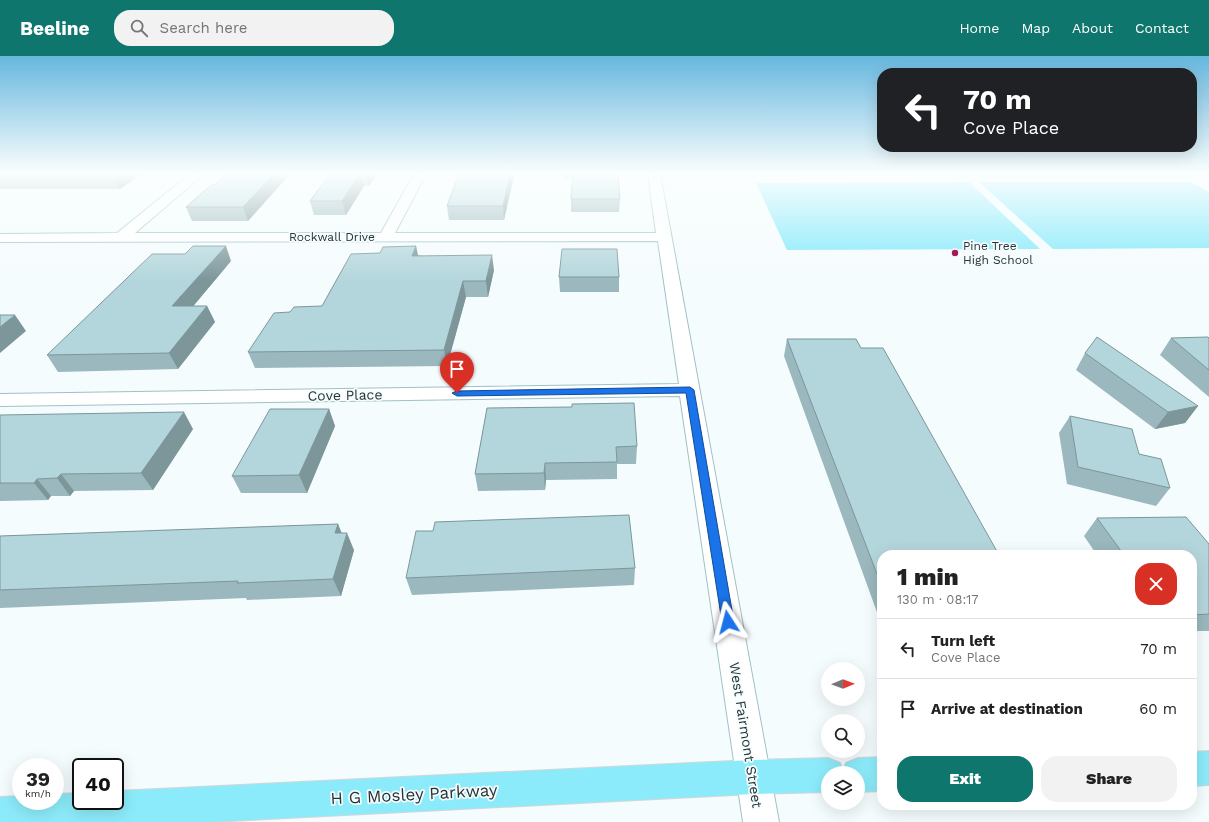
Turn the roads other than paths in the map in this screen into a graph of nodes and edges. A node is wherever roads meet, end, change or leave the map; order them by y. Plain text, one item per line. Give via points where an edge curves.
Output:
1 (155, 210) edge
2 (401, 210) edge
3 (660, 210) edge
4 (122, 237) junction
5 (386, 237) junction
6 (664, 237) junction
7 (0, 238) edge
8 (690, 390) junction
9 (0, 400) edge
10 (1209, 768) edge
11 (1197, 769) edge
12 (877, 774) edge
13 (821, 775) edge
14 (865, 775) edge
15 (753, 777) junction
16 (0, 816) edge
17 (761, 822) edge

1 - 4 street
2 - 5 street
3 - 6 street, West Fairmont Street
4 - 5 street, Rockwall Drive
4 - 7 street, Rockwall Drive
5 - 6 street, Rockwall Drive
6 - 8 street, West Fairmont Street
8 - 9 street, Cove Place
8 - 15 street, West Fairmont Street
10 - 11 main road
12 - 14 main road
13 - 15 main road, H G Mosley Parkway
15 - 16 main road, H G Mosley Parkway
15 - 17 street, West Fairmont Street

